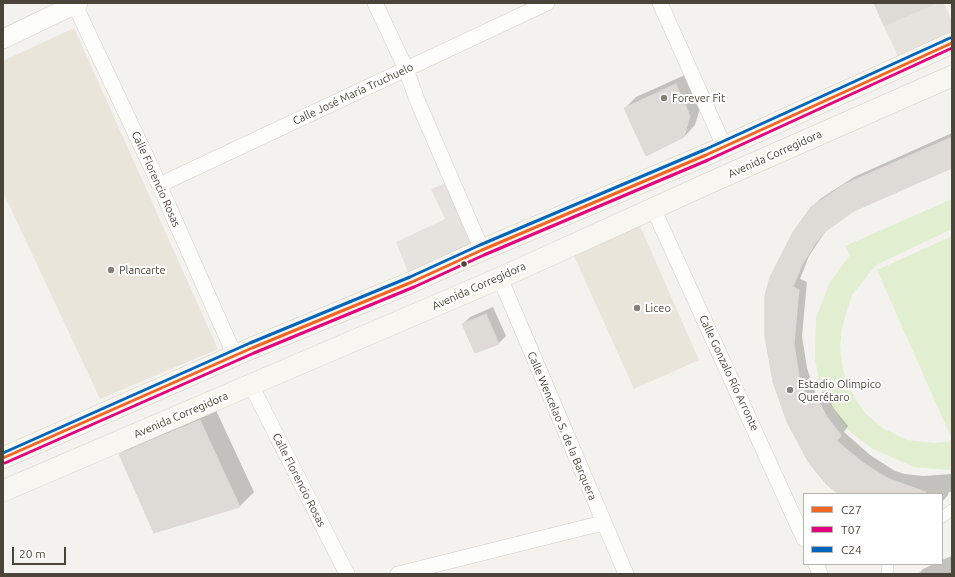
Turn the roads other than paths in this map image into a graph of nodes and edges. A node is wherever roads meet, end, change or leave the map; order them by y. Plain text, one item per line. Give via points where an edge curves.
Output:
1 (375, 3) edge
2 (547, 3) edge
3 (660, 3) edge
4 (76, 4) edge
5 (3, 39) edge
6 (952, 43) edge
7 (406, 69) junction
8 (952, 76) edge
9 (724, 146) junction
10 (159, 185) junction
11 (653, 208) junction
12 (482, 250) junction
13 (500, 278) junction
14 (235, 356) junction
15 (252, 385) junction
16 (3, 458) edge
17 (3, 491) edge
18 (952, 510) edge
19 (943, 516) edge
20 (603, 523) junction
21 (803, 536) edge
22 (347, 574) edge
23 (398, 574) edge
24 (626, 574) edge

1 - 7 street
2 - 7 street, Calle José María Truchuelo
3 - 9 street
4 - 5 street
4 - 10 street, Calle Florencio Rosas
6 - 9 main road
7 - 10 street, Calle José María Truchuelo
7 - 12 street
8 - 11 main road, Avenida Corregidora
9 - 12 main road
10 - 14 street, Calle Florencio Rosas
11 - 13 main road, Avenida Corregidora
11 - 21 street, Calle Gonzalo Río Arronte
12 - 14 main road
13 - 15 main road, Avenida Corregidora
13 - 20 street, Calle Wencelao S. de la Barquera
14 - 16 main road
15 - 17 main road, Avenida Corregidora
15 - 22 street, Calle Florencio Rosas
18 - 19 street
20 - 23 street
20 - 24 street, Calle Wencelao S. de la Barquera

